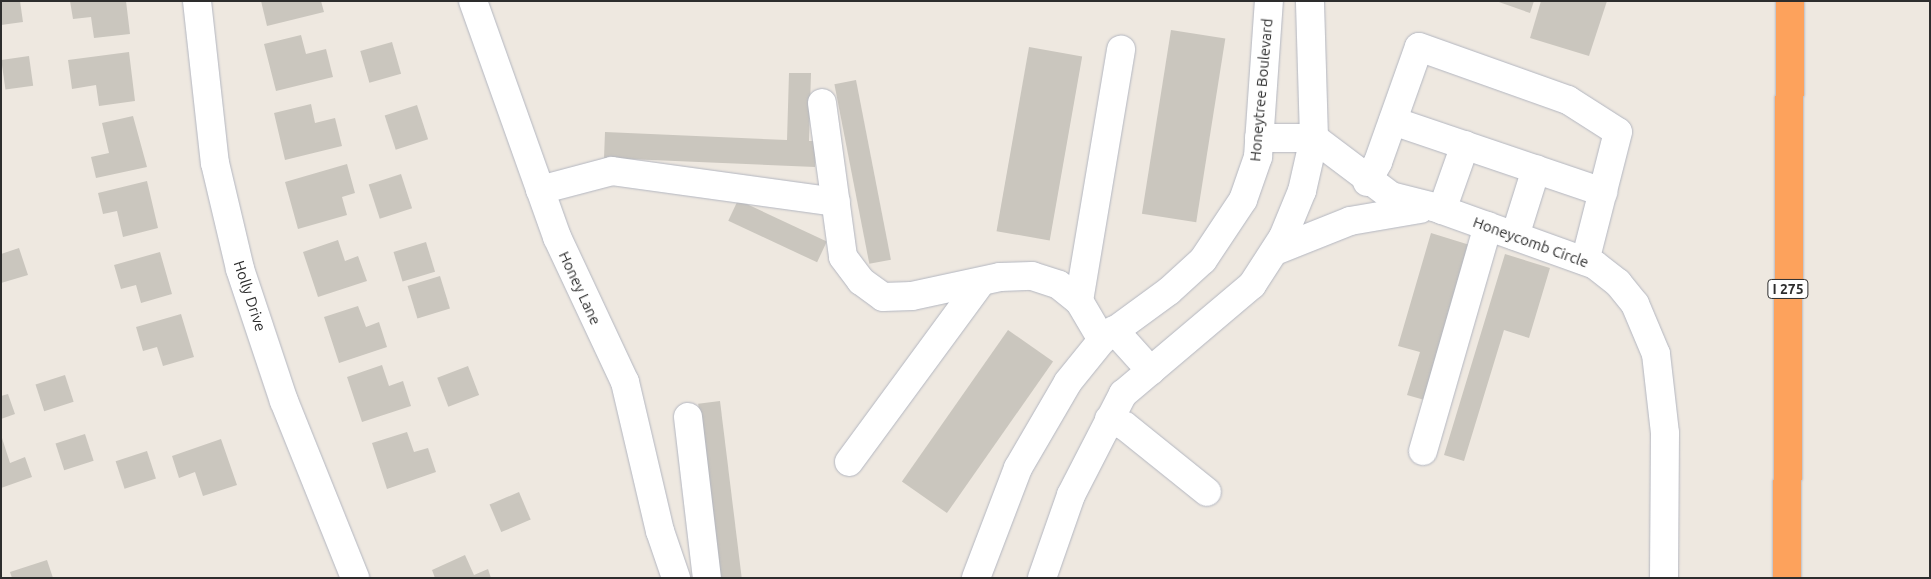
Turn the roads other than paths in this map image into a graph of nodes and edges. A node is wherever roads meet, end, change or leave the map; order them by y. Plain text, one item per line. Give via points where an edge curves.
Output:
1 (197, 1) edge
2 (473, 1) edge
3 (1269, 1) edge
4 (1310, 1) edge
5 (1790, 1) edge
6 (1121, 50) dead end
7 (822, 104) dead end
8 (1393, 121) junction
9 (1259, 138) junction
10 (1314, 138) junction
11 (1465, 145) junction
12 (1536, 169) junction
13 (1367, 182) junction
14 (540, 190) junction
15 (1603, 192) junction
16 (836, 202) junction
17 (1438, 208) junction
18 (1488, 226) junction
19 (1514, 236) junction
20 (1275, 252) junction
21 (1585, 261) junction
22 (981, 282) junction
23 (1079, 301) junction
24 (1108, 335) junction
25 (1151, 371) junction
26 (688, 417) dead end
27 (1109, 419) junction
28 (1423, 451) dead end
29 (849, 462) dead end
30 (1207, 492) dead end
31 (355, 578) edge
32 (676, 578) edge
33 (707, 578) edge
34 (976, 578) edge
35 (1042, 578) edge
36 (1664, 578) edge
37 (1787, 578) edge

1 - 31 street, Holly Drive via 215,163 240,269 284,402
2 - 14 street, Honey Lane
3 - 9 street, Honeytree Boulevard
4 - 10 street
5 - 37 highway, I 275
6 - 23 street
7 - 16 street
8 - 11 street
8 - 13 street
8 - 15 street via 1419,47 1568,100 1618,132
9 - 10 street
9 - 24 street, Honeytree Boulevard via 1258,157 1243,200 1202,260 1169,291
10 - 13 street, Honeycomb Circle
10 - 20 street via 1302,191
11 - 12 street
11 - 17 street
12 - 15 street
12 - 19 street
13 - 17 street, Honeycomb Circle via 1391,196
14 - 16 street via 612,171
14 - 32 street, Honey Lane via 584,300 625,382 660,531
15 - 21 street
16 - 22 street via 843,257 861,281 884,297 912,296
17 - 18 street, Honeycomb Circle
17 - 20 street, Honeycomb Circle via 1350,221
18 - 19 street, Honeycomb Circle
18 - 28 street
19 - 21 street, Honeycomb Circle
20 - 25 street via 1252,286
21 - 36 street, Honeycomb Circle via 1618,283 1635,304 1656,354 1665,433
22 - 23 street via 1032,276 1059,285
22 - 29 street
23 - 24 street
24 - 25 street
24 - 34 street, Honeytree Boulevard via 1068,382 1018,468
25 - 27 street via 1123,394
26 - 33 street
27 - 30 street via 1125,426
27 - 35 street via 1071,495

